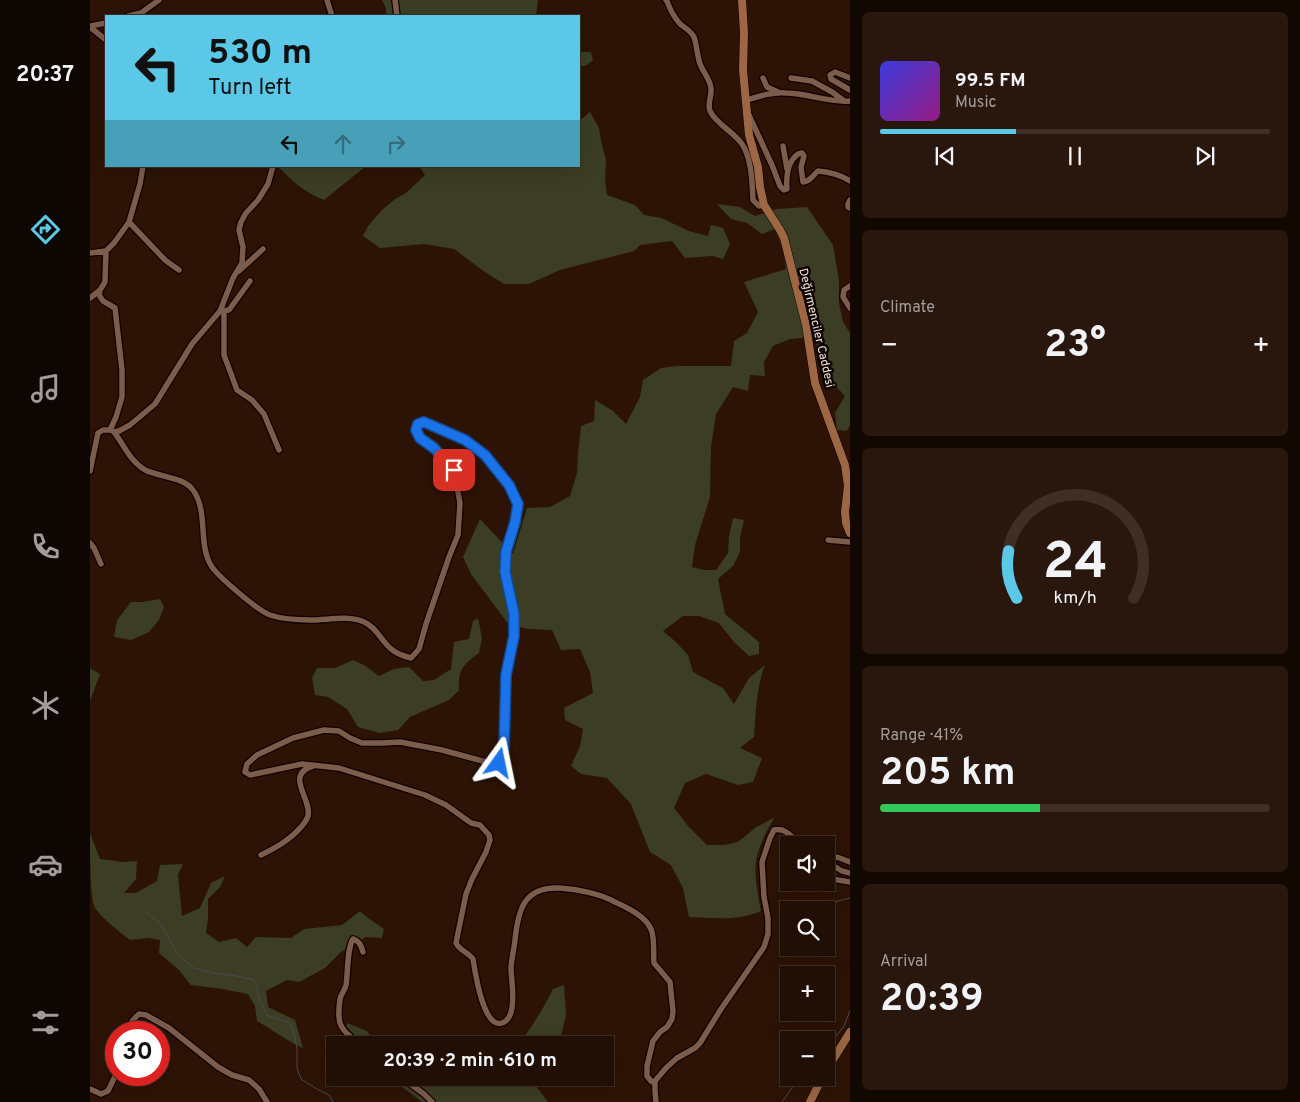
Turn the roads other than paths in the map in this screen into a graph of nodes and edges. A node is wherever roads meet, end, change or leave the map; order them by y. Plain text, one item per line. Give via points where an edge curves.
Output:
1 (159, 0) edge
2 (327, 0) edge
3 (395, 0) edge
4 (666, 0) edge
5 (742, 0) edge
6 (131, 15) edge
7 (332, 15) edge
8 (398, 15) edge
9 (105, 23) edge
10 (90, 26) edge
11 (105, 39) edge
12 (763, 78) dead end
13 (791, 78) dead end
14 (850, 78) edge
15 (850, 90) edge
16 (780, 93) junction
17 (747, 100) junction
18 (847, 101) edge
19 (747, 112) junction
20 (783, 146) dead end
21 (143, 167) edge
22 (273, 167) edge
23 (788, 171) junction
24 (850, 181) edge
25 (850, 200) edge
26 (764, 205) junction
27 (850, 208) edge
28 (129, 222) junction
29 (263, 249) dead end
30 (106, 251) junction
31 (90, 253) edge
32 (179, 270) dead end
33 (236, 274) junction
34 (250, 281) dead end
35 (850, 286) edge
36 (100, 290) junction
37 (90, 298) edge
38 (850, 308) edge
39 (222, 311) junction
40 (112, 431) junction
41 (98, 433) junction
42 (90, 434) edge
43 (279, 450) dead end
44 (845, 464) junction
45 (90, 471) edge
46 (850, 481) edge
47 (850, 533) edge
48 (828, 540) dead end
49 (850, 542) edge
50 (90, 543) edge
51 (101, 564) dead end
52 (504, 748) junction
53 (314, 765) junction
54 (490, 770) dead end
55 (791, 836) edge
56 (261, 855) dead end
57 (850, 862) edge
58 (850, 873) edge
59 (835, 880) edge
60 (850, 882) edge
61 (363, 952) dead end
62 (133, 1021) edge
63 (157, 1021) edge
64 (170, 1029) edge
65 (850, 1032) edge
66 (350, 1036) edge
67 (835, 1056) edge
68 (655, 1083) junction
69 (110, 1086) edge
70 (413, 1086) edge
71 (818, 1086) edge
72 (90, 1089) edge
73 (266, 1102) edge
74 (432, 1102) edge
75 (656, 1102) edge
76 (810, 1102) edge

1 - 6 street
2 - 7 street
3 - 8 street
4 - 26 street via 671,12 694,39 696,54 711,89 709,109 742,144 752,179 753,200 759,206
5 - 17 main road, Değirmenciler Caddesi
9 - 10 street
10 - 11 street
12 - 16 street via 767,87
13 - 18 street via 812,81
14 - 15 street via 834,72 830,74 831,79
16 - 17 street
16 - 18 street
17 - 19 main road, Değirmenciler Caddesi
19 - 23 street via 784,190 787,189
19 - 26 main road, Değirmenciler Caddesi
20 - 23 street
21 - 28 street
22 - 33 street via 268,184 241,222 242,263
23 - 24 street via 790,161 802,153 803,182 809,181 818,171
25 - 27 street
26 - 44 main road, Değirmenciler Caddesi via 784,238 806,325 815,383
28 - 30 street
28 - 32 street
29 - 33 street
30 - 31 street
30 - 36 street via 105,282
33 - 39 street
34 - 39 street via 229,310
35 - 38 street via 844,290
36 - 37 street
36 - 40 street via 99,296 103,301 115,308 122,370 122,397
39 - 40 street via 192,344 155,404 130,425
39 - 43 street via 224,355 237,390 264,414
40 - 41 street
40 - 52 street via 136,464 193,489 200,505 206,554 212,567 241,596 268,614 364,622 372,626 391,650 410,658 419,649 458,535 460,503 454,470 420,438 416,430 418,424 424,422 465,440 485,455 509,485 518,504 505,562 514,614 514,636 506,675
41 - 42 street
41 - 45 street
44 - 46 street
44 - 47 main road, Değirmenciler Caddesi via 848,486 845,512
48 - 49 street
50 - 51 street
52 - 53 street via 497,760 486,762 415,744 362,743 339,731 324,730 292,738 256,755 247,764 245,772 250,775 302,764
52 - 54 street via 499,763
53 - 56 street via 306,768 300,778 307,819 294,835
53 - 68 street via 340,768 425,795 480,826 489,835 486,852 466,894 456,943 473,959 480,996 490,1020 503,1023 509,1018 517,919 522,906 538,890 576,889 612,900 639,915 651,929 654,963 670,982 674,1012 667,1027 653,1041 647,1076
55 - 68 street via 779,828 774,830 762,862 768,918 764,947 700,1043 677,1058
57 - 58 street via 837,857 832,861 842,871
59 - 60 street
61 - 66 street via 357,940 353,939 339,1011 342,1029
62 - 63 street via 139,1014
64 - 73 street via 218,1066 249,1080
65 - 67 main road
68 - 75 street
69 - 72 street via 108,1091 100,1094
70 - 74 street
71 - 76 main road

